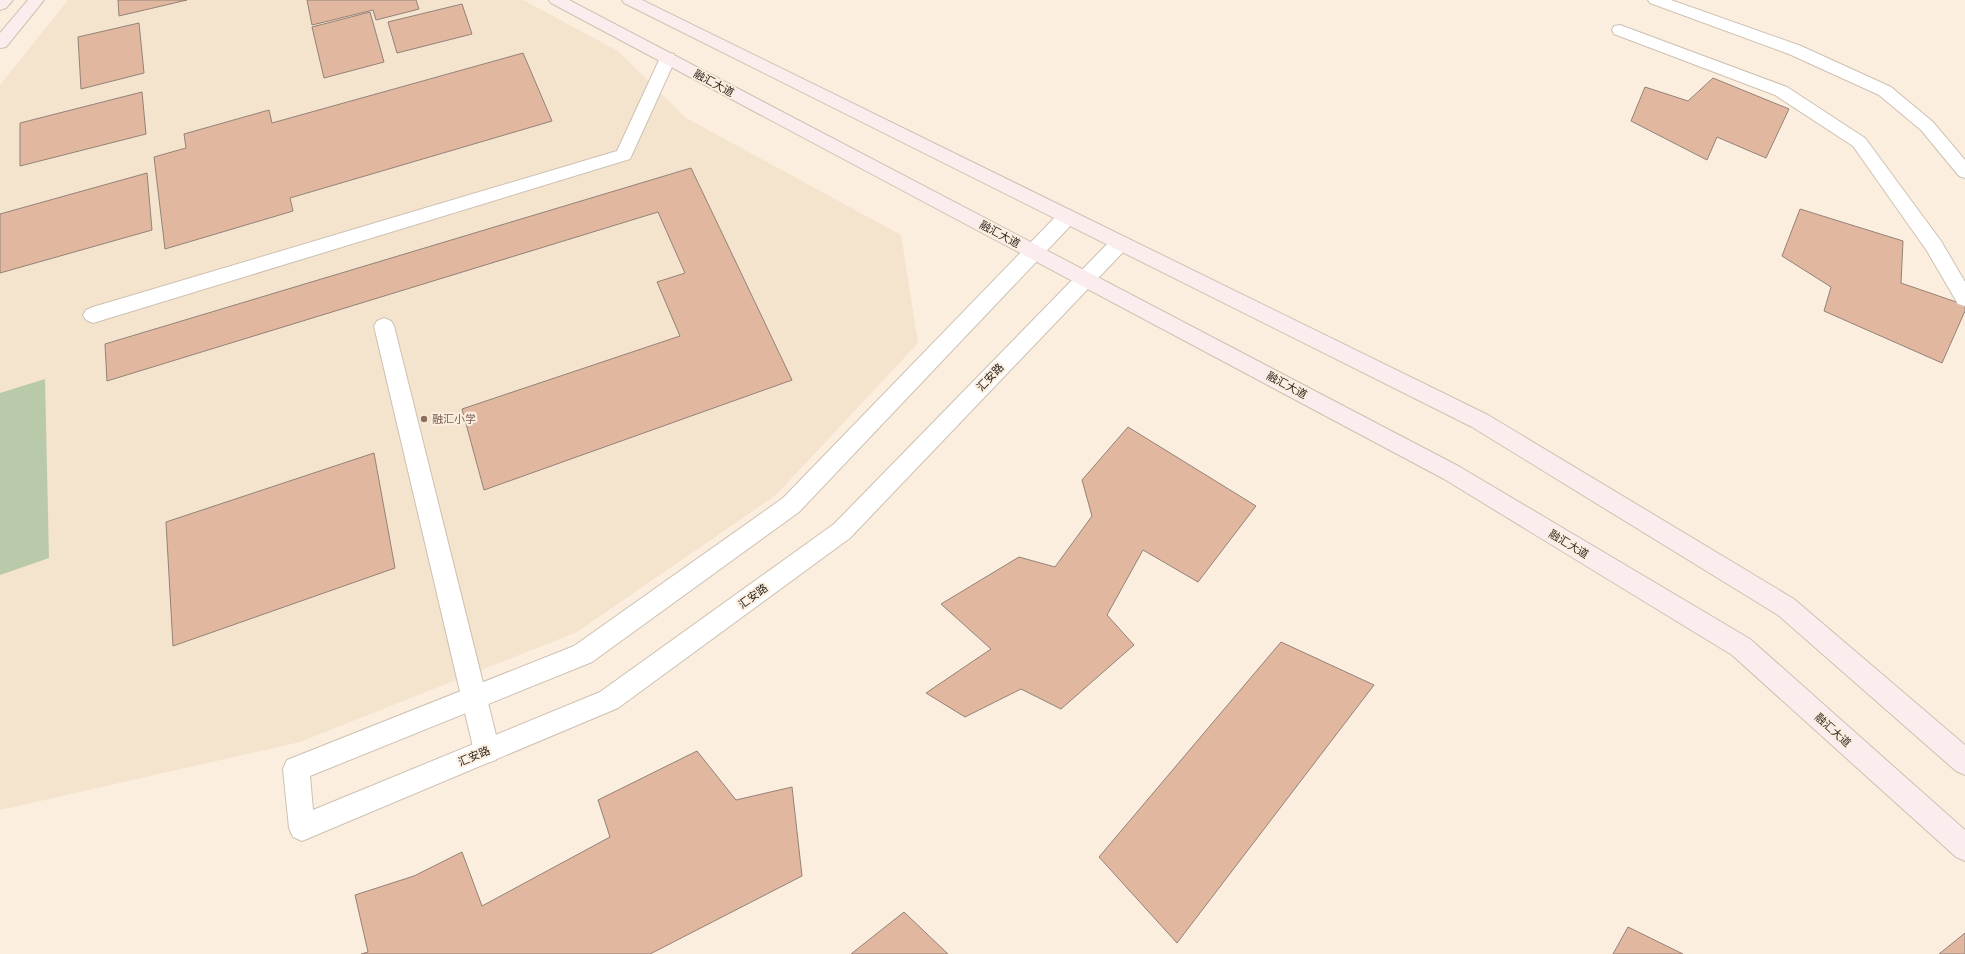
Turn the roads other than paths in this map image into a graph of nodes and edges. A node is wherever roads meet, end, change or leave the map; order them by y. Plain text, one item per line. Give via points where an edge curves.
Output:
1 (5, 0) edge
2 (36, 0) edge
3 (557, 0) edge
4 (630, 0) edge
5 (1656, 0) edge
6 (0, 5) edge
7 (1620, 30) dead end
8 (0, 43) edge
9 (668, 58) junction
10 (1965, 172) edge
11 (1067, 217) junction
12 (1120, 243) junction
13 (1034, 252) junction
14 (1085, 279) junction
15 (1965, 299) edge
16 (93, 315) dead end
17 (384, 326) dead end
18 (474, 698) junction
19 (487, 751) junction
20 (1965, 762) edge
21 (1965, 848) edge

1 - 6 main road
2 - 8 main road
3 - 9 main road, 融汇大道
4 - 11 main road
5 - 10 street via 1795,50 1885,91 1927,126
7 - 15 street via 1781,91 1859,142 1934,246
9 - 13 main road, 融汇大道
9 - 16 street via 624,155
11 - 12 main road
11 - 13 street
12 - 14 street, 汇安路
12 - 20 main road via 1480,421 1780,603
13 - 14 main road, 融汇大道
13 - 18 street via 791,505 583,654
14 - 19 street, 汇安路 via 842,531 609,700
14 - 21 main road, 融汇大道 via 1452,472 1741,647
17 - 18 street
18 - 19 street
18 - 19 street, 汇安路 via 296,769 302,828

